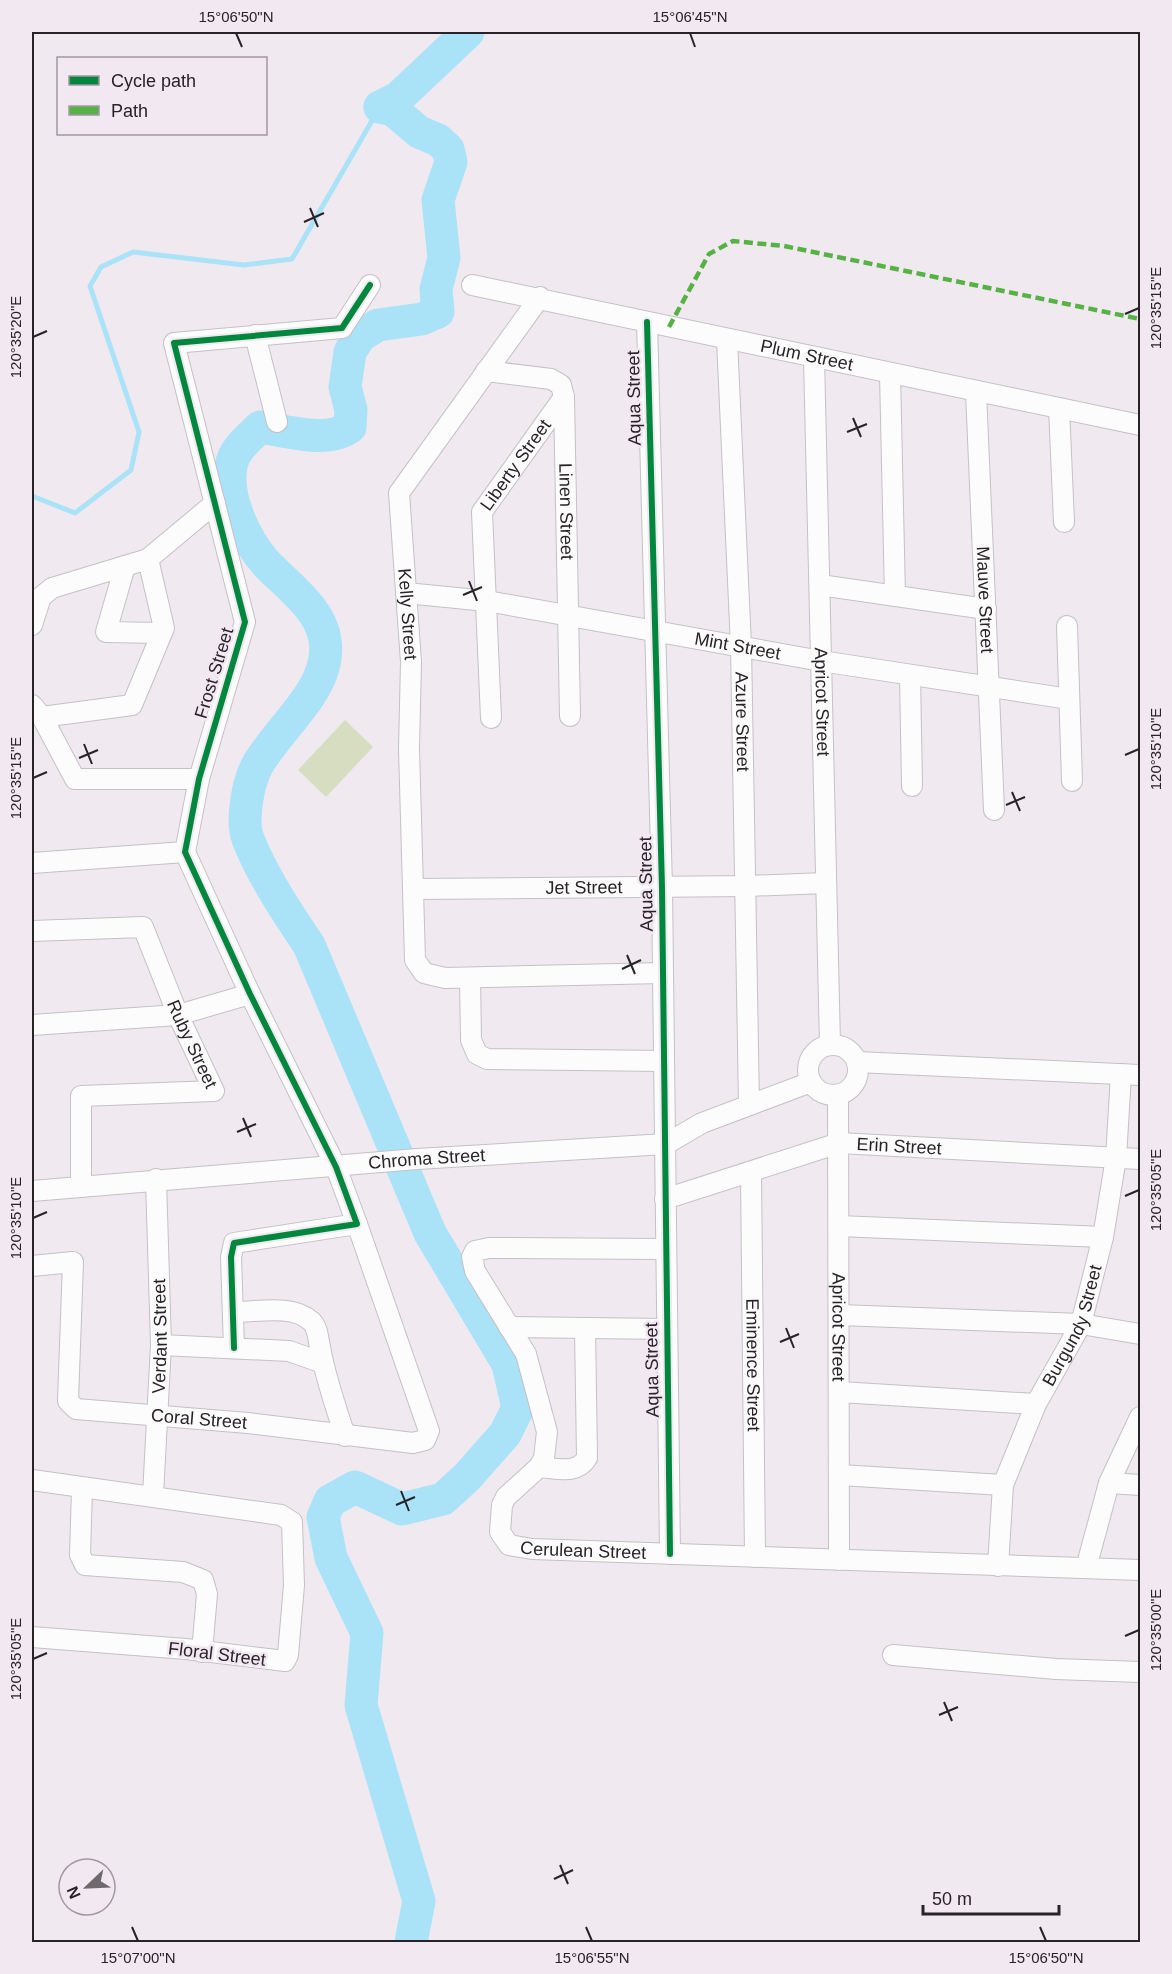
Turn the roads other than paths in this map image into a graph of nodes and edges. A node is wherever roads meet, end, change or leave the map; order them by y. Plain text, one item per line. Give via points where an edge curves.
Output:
1 (370, 285) dead end
2 (472, 285) dead end
3 (540, 297) junction
4 (647, 322) junction
5 (255, 335) junction
6 (727, 340) junction
7 (814, 358) junction
8 (486, 371) junction
9 (890, 374) junction
10 (976, 392) junction
11 (564, 397) junction
12 (1059, 408) junction
13 (277, 422) dead end
14 (1140, 425) edge
15 (215, 503) junction
16 (1064, 522) dead end
17 (148, 559) junction
18 (125, 566) junction
19 (820, 585) junction
20 (406, 593) junction
21 (895, 596) junction
22 (487, 601) junction
23 (986, 609) junction
24 (569, 616) junction
25 (32, 625) edge
26 (1067, 626) dead end
27 (655, 631) junction
28 (162, 633) junction
29 (741, 646) junction
30 (821, 661) junction
31 (910, 675) junction
32 (989, 687) junction
33 (1070, 699) junction
34 (37, 711) edge
35 (570, 716) dead end
36 (491, 718) dead end
37 (199, 779) junction
38 (1072, 781) dead end
39 (912, 786) dead end
40 (994, 810) dead end
41 (185, 852) junction
42 (32, 863) edge
43 (826, 883) junction
44 (747, 886) junction
45 (662, 888) junction
46 (413, 889) junction
47 (32, 931) edge
48 (662, 973) junction
49 (470, 979) junction
50 (250, 994) junction
51 (178, 1015) junction
52 (32, 1025) edge
53 (830, 1045) junction
54 (664, 1061) junction
55 (857, 1062) junction
56 (1131, 1075) edge
57 (811, 1082) junction
58 (838, 1095) junction
59 (749, 1105) junction
60 (839, 1143) junction
61 (666, 1144) junction
62 (1116, 1158) junction
63 (1140, 1159) edge
64 (336, 1167) junction
65 (751, 1173) junction
66 (156, 1179) junction
67 (81, 1187) junction
68 (32, 1191) edge
69 (665, 1199) junction
70 (357, 1224) junction
71 (839, 1226) junction
72 (1104, 1238) junction
73 (664, 1249) junction
74 (32, 1266) edge
75 (235, 1312) junction
76 (840, 1315) junction
77 (1081, 1324) junction
78 (509, 1327) junction
79 (585, 1328) junction
80 (667, 1329) junction
81 (1140, 1334) edge
82 (160, 1345) junction
83 (234, 1348) junction
84 (323, 1363) junction
85 (840, 1392) junction
86 (1036, 1404) junction
87 (157, 1416) junction
88 (1140, 1417) edge
89 (345, 1436) junction
90 (539, 1467) junction
91 (840, 1475) junction
92 (32, 1480) edge
93 (1109, 1483) junction
94 (1003, 1485) junction
95 (1140, 1485) edge
96 (82, 1489) junction
97 (153, 1495) junction
98 (670, 1554) junction
99 (755, 1557) junction
100 (838, 1560) junction
101 (998, 1566) junction
102 (1086, 1568) junction
103 (1140, 1570) edge
104 (32, 1637) edge
105 (202, 1652) junction
106 (893, 1655) dead end
107 (1140, 1672) edge

1 - 5 street, Frost Street via 342,328
2 - 3 street, Plum Street
3 - 4 street, Plum Street
3 - 8 street, Kelly Street
4 - 6 street, Plum Street
4 - 27 street, Aqua Street
5 - 13 street
5 - 15 street, Frost Street via 174,343
6 - 7 street, Plum Street
6 - 29 street, Azure Street
7 - 9 street, Plum Street
7 - 19 street, Apricot Street
8 - 11 street via 551,380 561,385
8 - 20 street, Kelly Street via 399,493
9 - 10 street, Plum Street
9 - 21 street
10 - 12 street, Plum Street
10 - 23 street, Mauve Street
11 - 22 street, Liberty Street via 482,512
11 - 24 street, Linen Street
12 - 14 street, Plum Street
12 - 16 street
15 - 17 street
15 - 37 street, Frost Street via 245,622
17 - 18 street
17 - 28 street
18 - 25 street via 52,588 40,597
18 - 28 street via 106,632
19 - 21 street
19 - 30 street, Apricot Street
20 - 22 street, Mint Street
20 - 46 street, Kelly Street via 411,662
21 - 23 street
22 - 24 street, Mint Street
22 - 36 street, Liberty Street
23 - 32 street, Mauve Street
24 - 27 street, Mint Street
24 - 35 street, Linen Street
26 - 33 street
27 - 29 street, Mint Street
27 - 45 street, Aqua Street
28 - 34 street via 132,705
29 - 30 street, Mint Street
29 - 44 street, Azure Street
30 - 31 street, Mint Street
30 - 43 street, Apricot Street
31 - 32 street, Mint Street
31 - 39 street
32 - 33 street, Mint Street
32 - 40 street, Mauve Street
33 - 38 street
34 - 37 street via 75,779
37 - 41 street, Frost Street
41 - 42 street
41 - 50 street
43 - 44 street, Jet Street
43 - 53 street, Apricot Street
44 - 45 street, Jet Street
44 - 59 street, Azure Street
45 - 46 street, Jet Street
45 - 48 street, Aqua Street
46 - 49 street, Kelly Street via 415,960 424,973
47 - 51 street, Ruby Street via 142,927
48 - 49 street
48 - 54 street, Aqua Street
49 - 54 street via 471,1040 477,1054 487,1059
50 - 51 street
50 - 64 street
51 - 52 street
51 - 67 street, Ruby Street via 214,1091 81,1096
53 - 55 street via 850,1051
53 - 57 street via 812,1056 808,1065
54 - 61 street, Aqua Street
55 - 56 street
55 - 58 street via 852,1088
56 - 62 street, Burgundy Street
57 - 58 street via 822,1093
57 - 59 street, Chroma Street
58 - 60 street, Apricot Street
59 - 61 street, Chroma Street via 687,1130
60 - 62 street, Erin Street
60 - 65 street, Erin Street
60 - 71 street, Apricot Street
61 - 64 street, Chroma Street
61 - 69 street, Aqua Street
62 - 63 street, Erin Street
62 - 72 street, Burgundy Street
64 - 66 street, Chroma Street
64 - 70 street
65 - 69 street, Erin Street
65 - 99 street, Eminence Street
66 - 67 street, Chroma Street
66 - 82 street, Verdant Street
67 - 68 street, Chroma Street
69 - 73 street, Aqua Street
70 - 75 street via 234,1243 231,1257
70 - 89 street, Coral Street via 429,1431 425,1440 413,1443
71 - 72 street
71 - 76 street, Apricot Street
72 - 77 street, Burgundy Street
73 - 78 street via 480,1248 472,1257 473,1265
73 - 80 street, Aqua Street
74 - 87 street, Coral Street via 73,1262 68,1389 71,1406
75 - 83 street
75 - 84 street via 281,1311 312,1322
76 - 77 street
76 - 85 street, Apricot Street
77 - 81 street
77 - 86 street, Burgundy Street
78 - 79 street
78 - 90 street via 529,1362 544,1419 547,1446
79 - 80 street
79 - 90 street via 587,1458 577,1468
80 - 98 street, Aqua Street
82 - 83 street
82 - 87 street, Verdant Street
83 - 84 street via 289,1352
84 - 89 street
85 - 86 street
85 - 91 street, Apricot Street
86 - 94 street, Burgundy Street
87 - 89 street, Coral Street
87 - 97 street, Verdant Street
88 - 93 street
90 - 98 street, Cerulean Street via 501,1505 500,1532 509,1545
91 - 94 street
91 - 100 street, Apricot Street
92 - 96 street
93 - 95 street
93 - 102 street
94 - 101 street, Burgundy Street
96 - 97 street
96 - 105 street via 80,1555 85,1565 183,1572 203,1580 207,1594
97 - 105 street, Floral Street via 281,1515 292,1522 294,1585 285,1661
98 - 99 street, Cerulean Street
99 - 100 street, Cerulean Street
100 - 101 street, Cerulean Street
101 - 102 street, Cerulean Street
102 - 103 street, Cerulean Street
104 - 105 street, Floral Street
106 - 107 street

